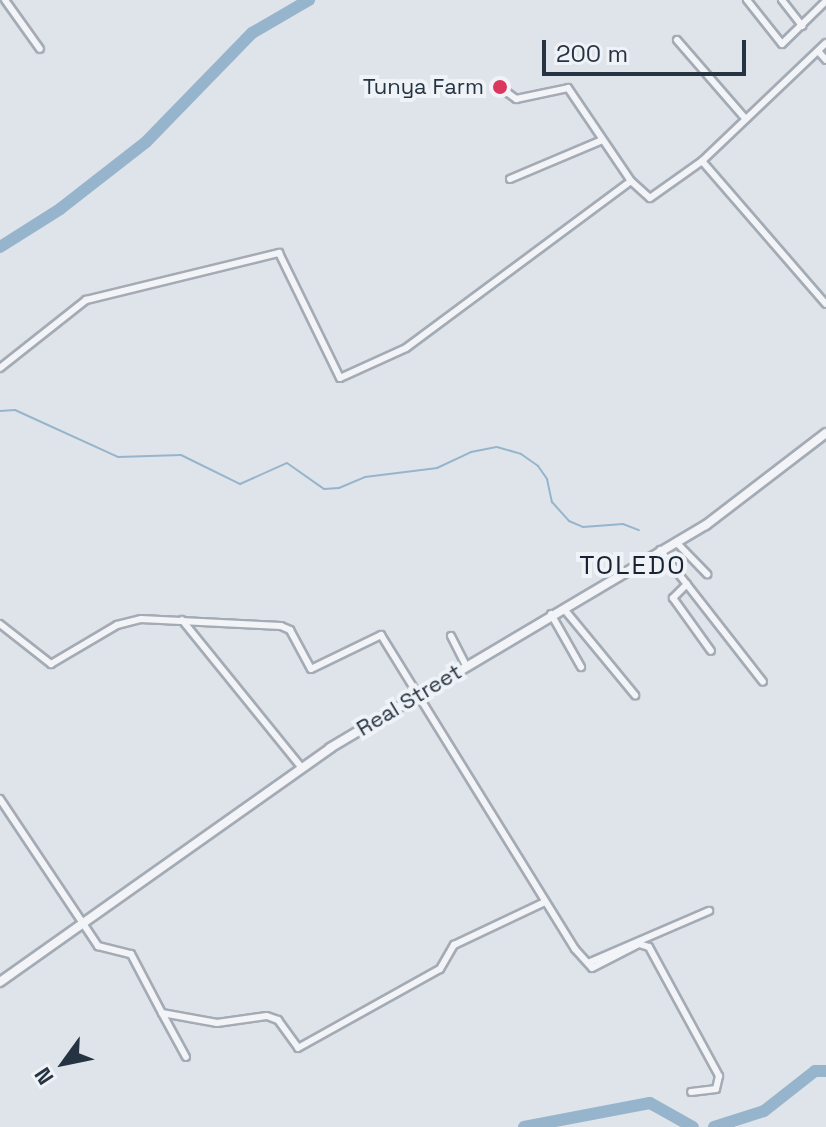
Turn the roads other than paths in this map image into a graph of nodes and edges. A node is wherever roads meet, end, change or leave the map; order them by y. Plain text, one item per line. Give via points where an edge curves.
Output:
1 (5, 0) edge
2 (747, 0) edge
3 (782, 0) edge
4 (823, 4) edge
5 (802, 26) junction
6 (677, 40) dead end
7 (826, 43) edge
8 (40, 49) dead end
9 (818, 51) junction
10 (826, 60) edge
11 (501, 88) dead end
12 (744, 117) junction
13 (600, 141) junction
14 (702, 161) junction
15 (510, 179) dead end
16 (631, 181) junction
17 (826, 304) edge
18 (0, 368) edge
19 (826, 433) edge
20 (676, 542) junction
21 (660, 550) junction
22 (707, 574) dead end
23 (687, 584) junction
24 (562, 607) junction
25 (551, 613) junction
26 (182, 620) junction
27 (0, 624) edge
28 (451, 636) dead end
29 (711, 651) dead end
30 (466, 666) junction
31 (581, 667) dead end
32 (763, 682) dead end
33 (635, 695) dead end
34 (419, 696) junction
35 (301, 767) junction
36 (0, 799) edge
37 (545, 902) junction
38 (709, 911) dead end
39 (86, 923) junction
40 (588, 963) junction
41 (0, 982) edge
42 (162, 1013) junction
43 (186, 1057) dead end
44 (691, 1092) dead end

1 - 8 street
2 - 5 street via 782,44
3 - 5 street
4 - 5 street
6 - 12 street
7 - 9 street
9 - 10 street
9 - 12 street
11 - 13 street via 516,99 568,88
12 - 14 street
13 - 15 street
13 - 16 street
14 - 16 street via 650,198
14 - 17 street
16 - 18 street via 406,348 340,378 279,253 86,300
19 - 20 street, Real Street via 729,509
20 - 21 street, Real Street
20 - 22 street
21 - 23 street
21 - 24 street, Real Street
23 - 29 street via 673,598
23 - 32 street
24 - 25 street, Real Street
24 - 33 street
25 - 30 street, Real Street
25 - 31 street
26 - 27 street via 141,619 117,625 51,664
26 - 34 street via 287,628 311,669 379,633
26 - 35 street
28 - 30 street
30 - 34 street, Real Street
34 - 35 street, Real Street
34 - 37 street
35 - 39 street, Real Street
36 - 39 street
37 - 40 street
37 - 42 street via 454,945 440,969 303,1049 278,1020 267,1016 217,1023
38 - 40 street
39 - 41 street, Real Street
39 - 42 street via 98,946 131,954
40 - 44 street via 592,968 639,944 649,947 719,1076 716,1089
42 - 43 street

